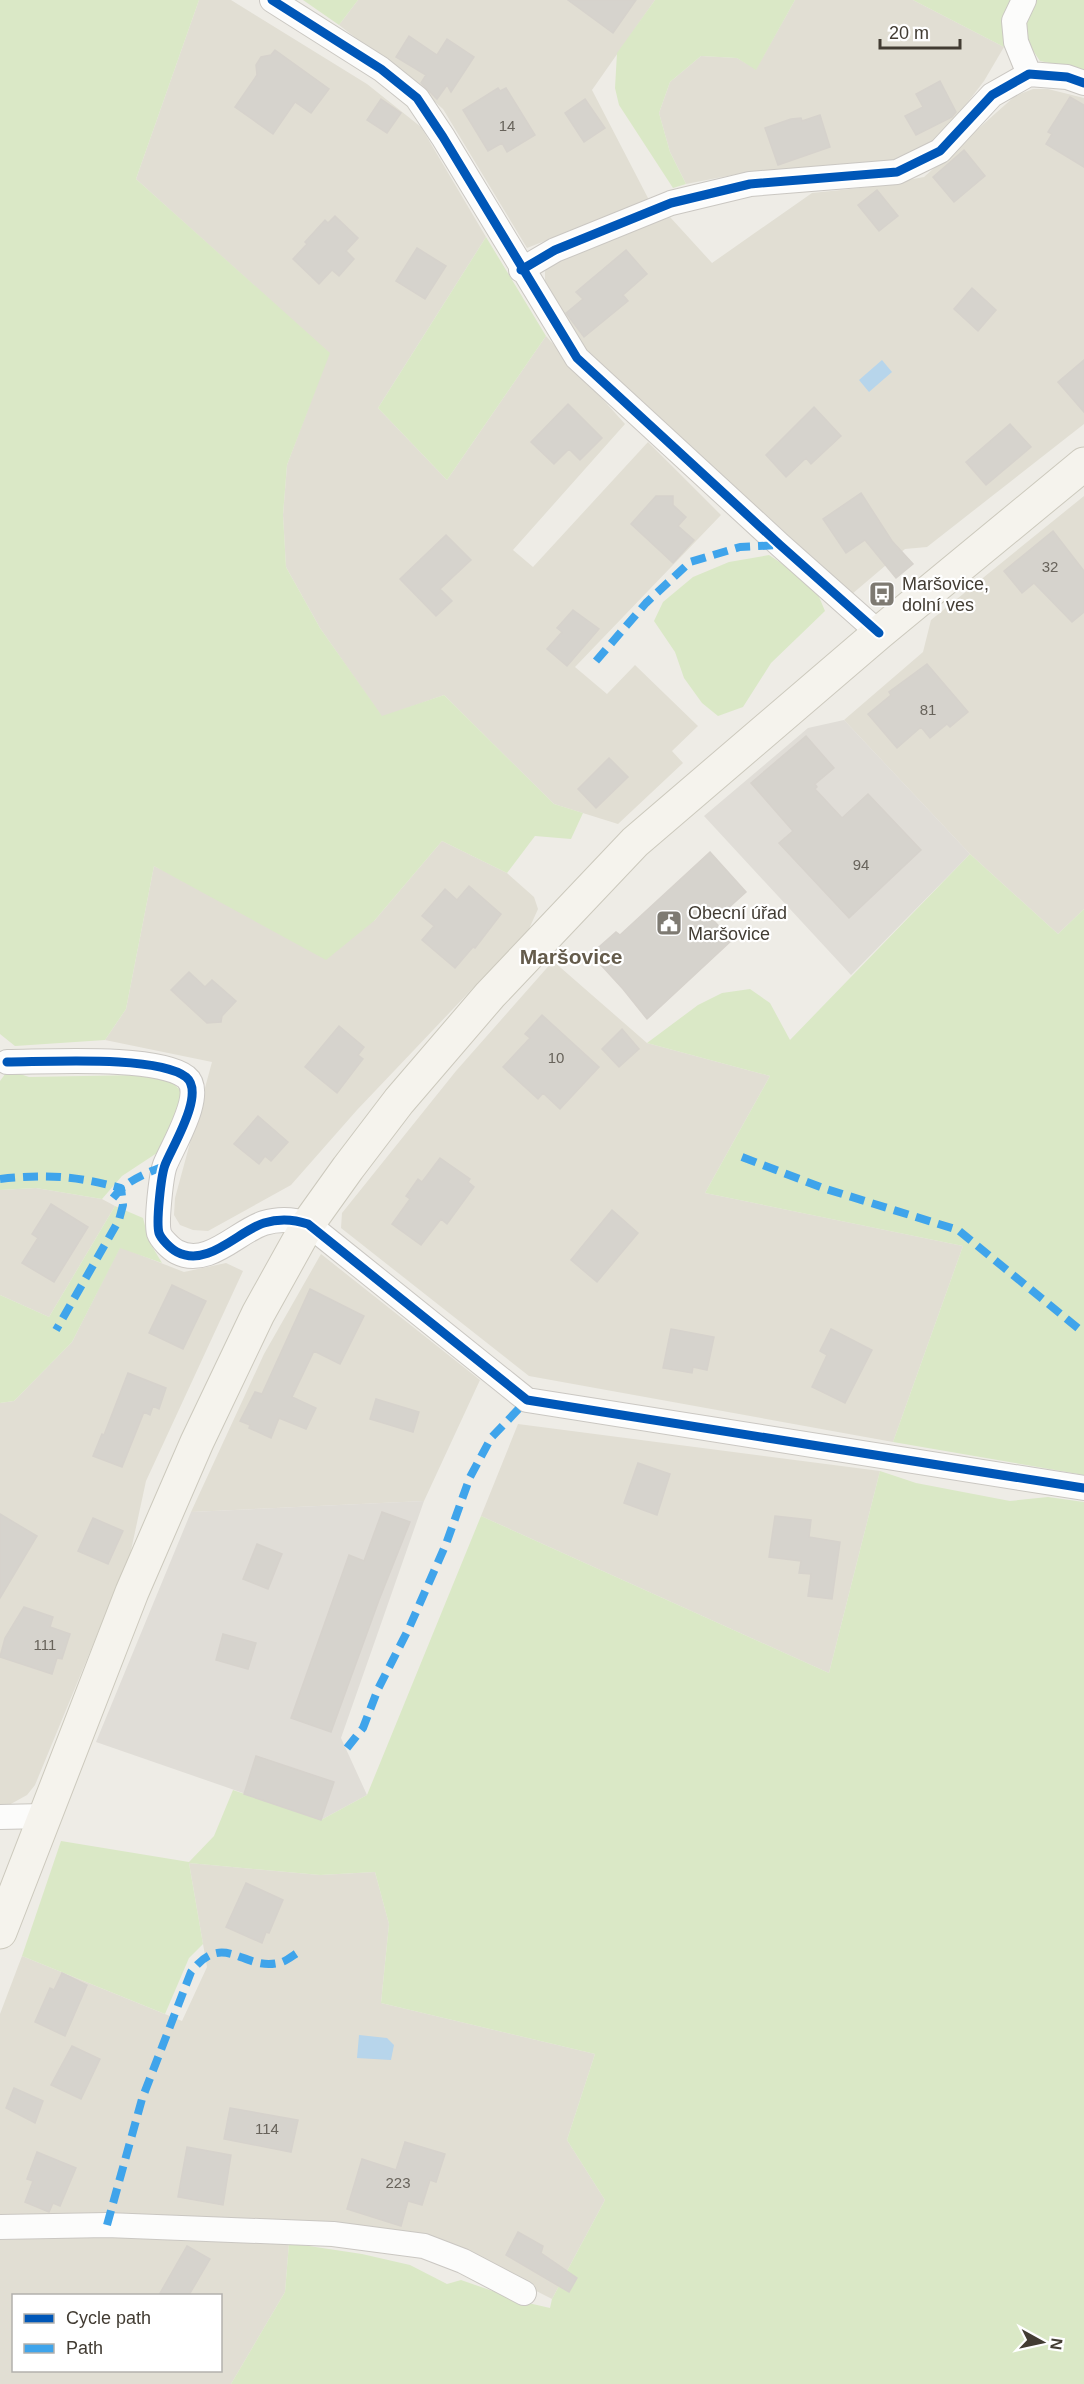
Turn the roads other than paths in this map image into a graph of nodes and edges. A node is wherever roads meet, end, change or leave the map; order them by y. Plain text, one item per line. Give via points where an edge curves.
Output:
1 (272, 0) edge
2 (1024, 0) edge
3 (1029, 74) junction
4 (1084, 83) edge
5 (521, 270) junction
6 (1084, 464) edge
7 (879, 633) junction
8 (7, 1062) dead end
9 (309, 1224) junction
10 (1084, 1488) edge
11 (44, 1816) junction
12 (0, 1817) edge
13 (0, 1932) edge
14 (0, 2227) edge
15 (524, 2293) dead end

1 - 5 street via 381,69 417,98
2 - 3 street via 1014,21 1016,42
3 - 4 street via 1067,77
3 - 5 street via 992,95 940,151 897,172 750,184 671,203 555,250
5 - 7 street via 577,358
6 - 7 main road
7 - 9 main road via 635,842 546,934 399,1101
8 - 9 street via 138,1063 169,1069 188,1078 192,1088 189,1114 165,1166 160,1200 159,1233 178,1253 198,1256 262,1223 279,1219
9 - 10 street via 527,1400
9 - 11 main road via 258,1314 197,1442 132,1592
11 - 12 street
11 - 13 main road
14 - 15 street via 106,2225 333,2234 424,2246 463,2261

